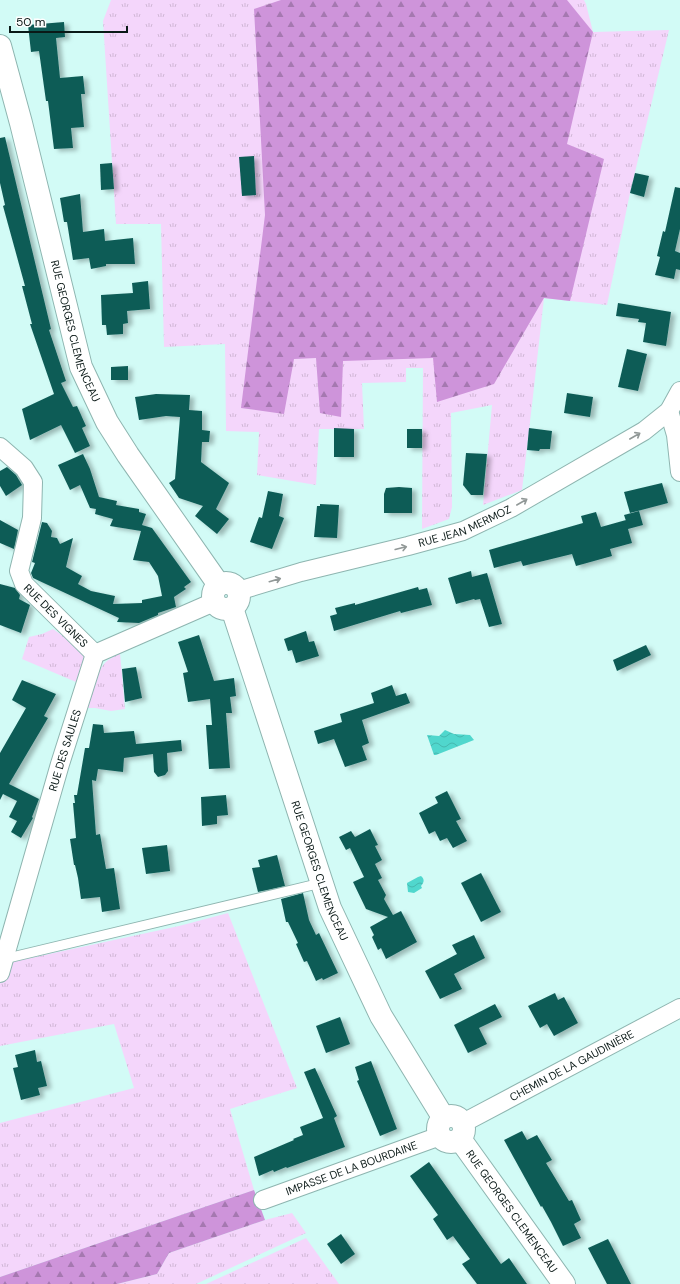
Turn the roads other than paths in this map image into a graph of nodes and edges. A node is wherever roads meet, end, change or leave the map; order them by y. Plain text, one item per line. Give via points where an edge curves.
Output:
1 (0, 46) edge
2 (680, 391) edge
3 (669, 412) junction
4 (0, 447) edge
5 (680, 472) edge
6 (226, 596) junction
7 (95, 654) junction
8 (322, 883) junction
9 (2, 966) edge
10 (680, 1008) edge
11 (452, 1129) junction
12 (263, 1200) dead end
13 (564, 1284) edge

1 - 6 street, RUE GEORGES CLEMENCEAU via 81,367 107,422
2 - 3 street, RUE JEAN MERMOZ
3 - 5 street via 676,435
6 -> 3 street, RUE JEAN MERMOZ via 301,572 463,530 511,508 644,431
4 - 7 street, RUE DES VIGNES via 24,468 33,482 32,518 19,572 24,584
6 - 7 street
6 - 8 street, RUE GEORGES CLEMENCEAU
7 - 9 street, RUE DES SAULES via 60,764
8 - 9 lane
8 - 11 street, RUE GEORGES CLEMENCEAU via 330,908 381,1016
10 - 11 street, CHEMIN DE LA GAUDINIÈRE
11 - 12 street, IMPASSE DE LA BOURDAINE
11 - 13 street, RUE GEORGES CLEMENCEAU

